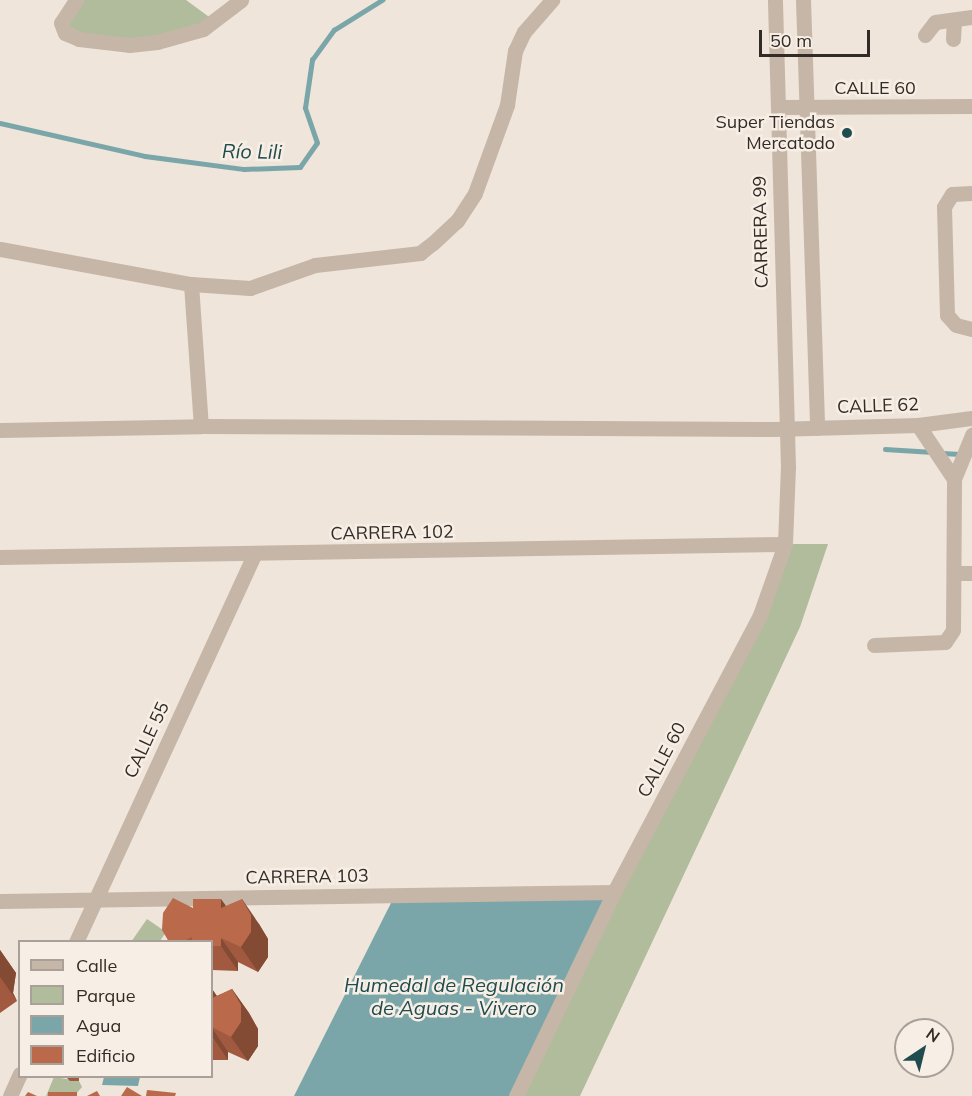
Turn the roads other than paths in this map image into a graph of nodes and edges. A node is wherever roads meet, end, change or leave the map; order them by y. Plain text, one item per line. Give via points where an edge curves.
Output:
1 (76, 0) edge
2 (241, 0) edge
3 (552, 0) edge
4 (775, 0) edge
5 (803, 0) edge
6 (972, 17) edge
7 (954, 20) junction
8 (926, 35) dead end
9 (953, 39) dead end
10 (972, 106) edge
11 (778, 107) junction
12 (806, 107) junction
13 (972, 193) edge
14 (0, 249) edge
15 (190, 284) junction
16 (972, 329) edge
17 (972, 418) edge
18 (918, 424) junction
19 (201, 426) junction
20 (785, 428) junction
21 (817, 428) junction
22 (0, 430) edge
23 (972, 435) edge
24 (954, 479) junction
25 (785, 544) junction
26 (254, 555) junction
27 (0, 557) edge
28 (954, 573) junction
29 (972, 573) edge
30 (874, 645) dead end
31 (614, 892) junction
32 (94, 899) junction
33 (0, 901) edge
34 (77, 940) edge
35 (18, 1078) edge
36 (10, 1096) edge
37 (516, 1096) edge

1 - 2 street via 60,28 79,39 148,43 203,29
3 - 15 street via 524,32 515,51 507,105 475,193 457,221 420,254 315,265 250,288
4 - 11 street, CARRERA 99
5 - 12 street
6 - 7 street
7 - 8 street via 935,22
7 - 9 street
10 - 12 street, CALLE 60
11 - 12 street, CALLE 60
11 - 20 street, CARRERA 99
12 - 21 street
13 - 16 street via 952,194 944,207 947,315 956,326
14 - 15 street
15 - 19 street
17 - 18 street, CALLE 62
18 - 21 street, CALLE 62
18 - 24 street
19 - 20 street, CALLE 62
19 - 22 street, CALLE 62
20 - 21 street, CALLE 62
20 - 25 street, CALLE 60
23 - 24 street
24 - 28 street
25 - 26 street, CARRERA 102
25 - 31 street, CALLE 60 via 760,615
26 - 27 street, CARRERA 102
26 - 32 street, CALLE 55
28 - 29 street
28 - 30 street via 953,630 945,642
31 - 32 street, CARRERA 103
31 - 37 street, CALLE 60
32 - 33 street, CARRERA 103
32 - 34 street, CALLE 55
35 - 36 street

